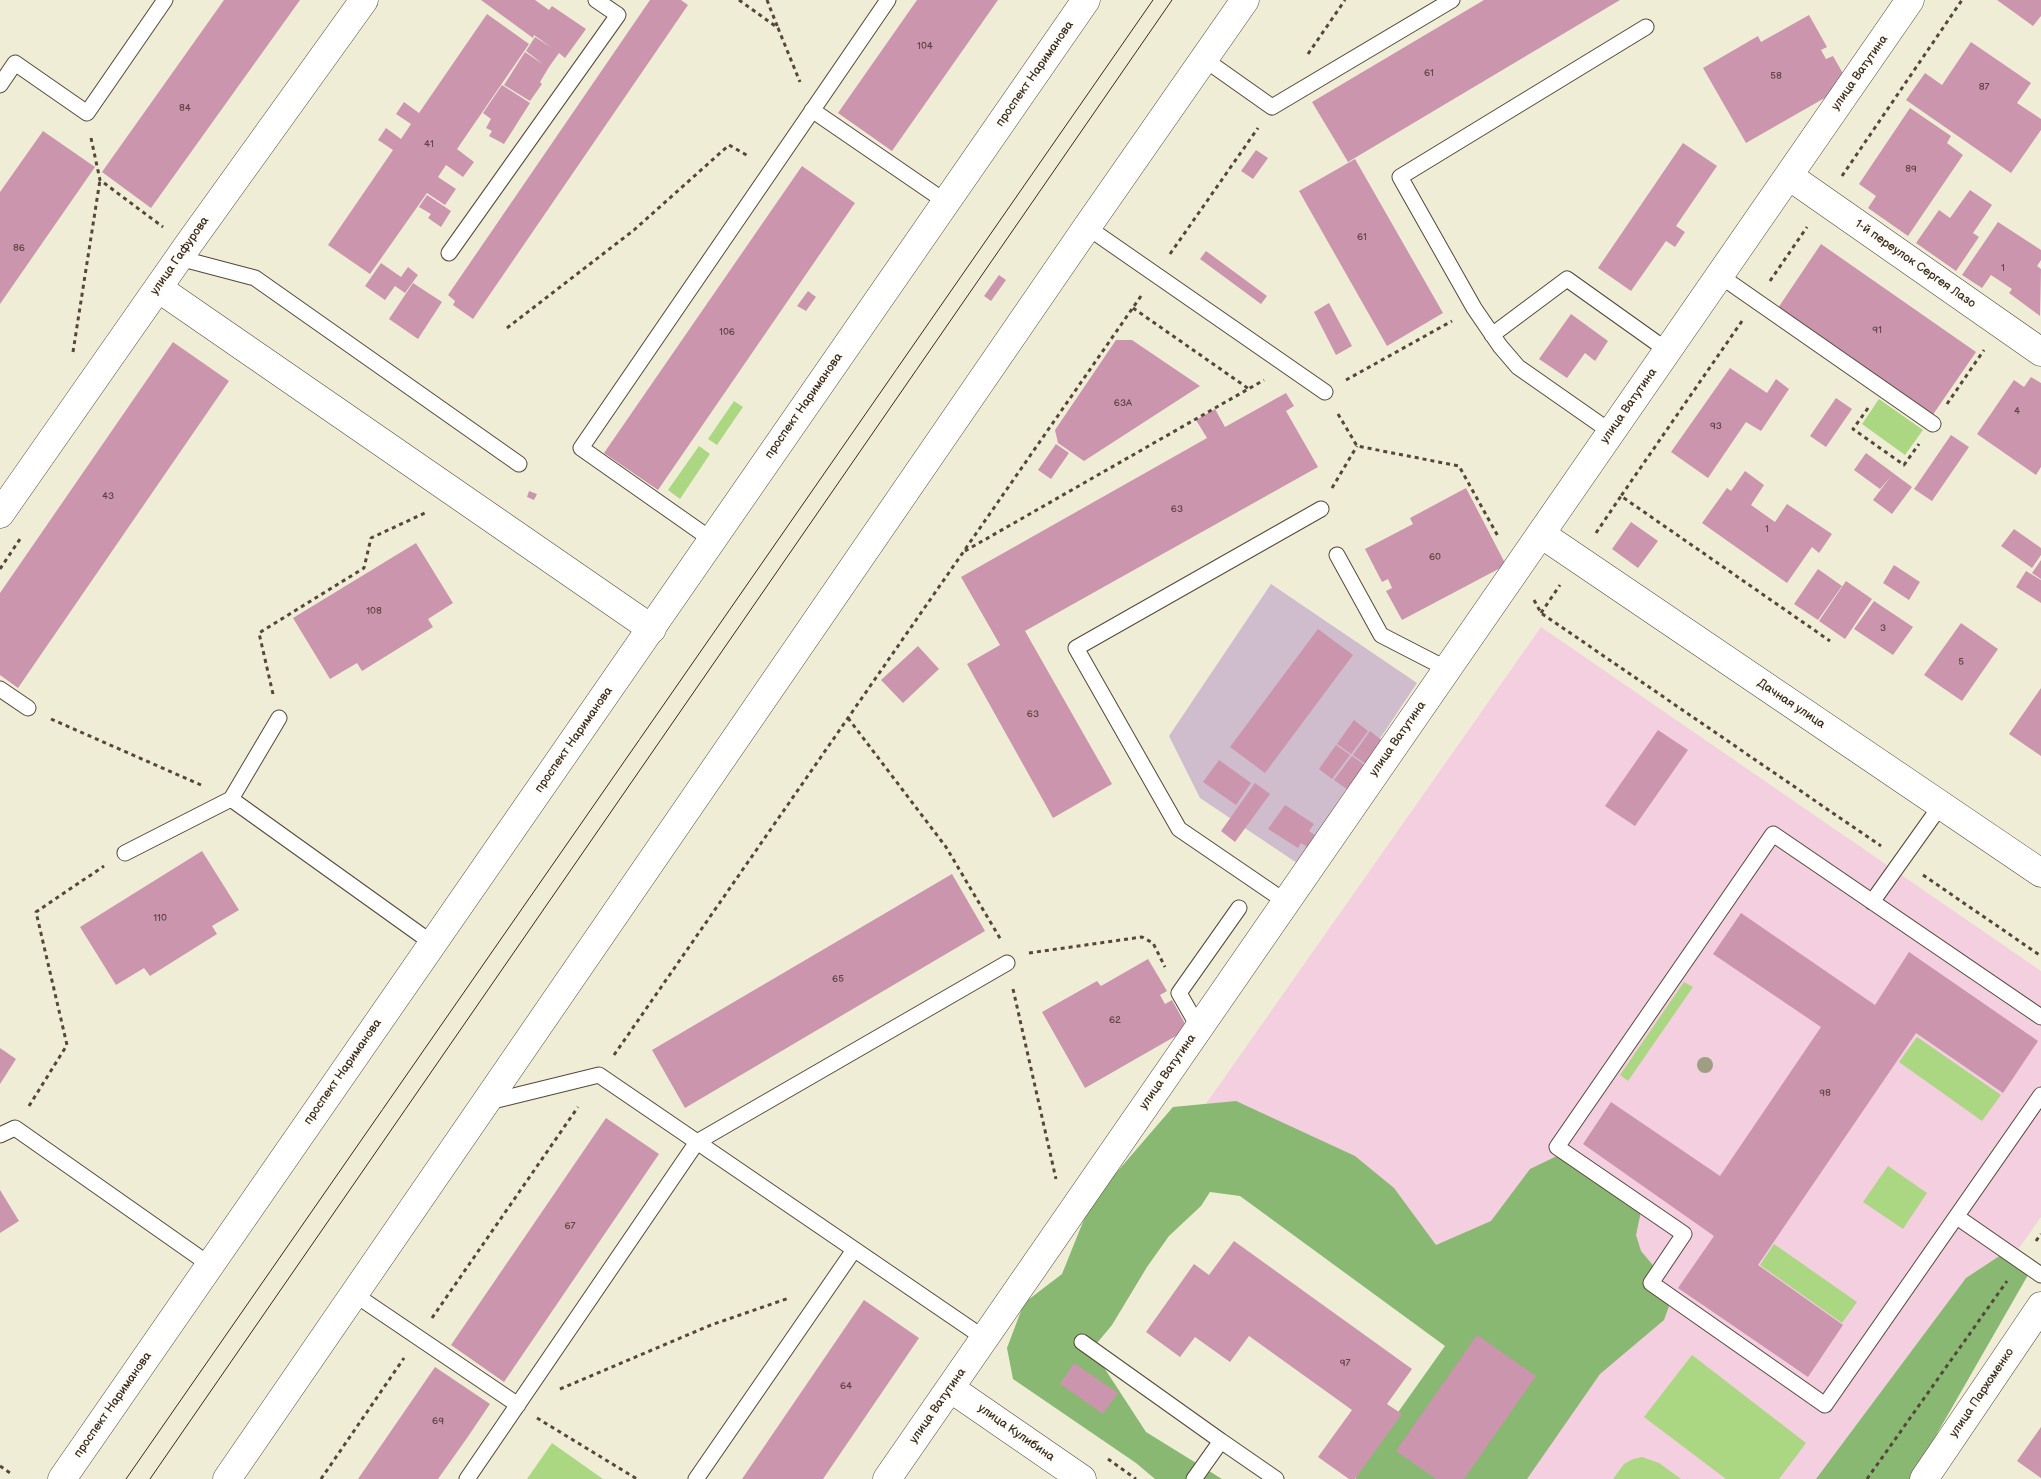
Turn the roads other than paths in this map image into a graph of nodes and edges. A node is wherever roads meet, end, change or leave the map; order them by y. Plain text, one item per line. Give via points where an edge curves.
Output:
1 (165, 0) edge
2 (364, 0) edge
3 (596, 0) edge
4 (888, 0) edge
5 (1086, 0) edge
6 (1245, 0) edge
7 (1452, 0) edge
8 (1910, 0) edge
9 (1646, 26) dead end
10 (1204, 59) junction
11 (0, 85) edge
12 (812, 110) junction
13 (1788, 176) junction
14 (946, 202) junction
15 (1087, 227) junction
16 (183, 251) junction
17 (448, 253) dead end
18 (1720, 275) junction
19 (158, 288) junction
20 (1492, 335) junction
21 (1668, 351) junction
22 (2041, 352) edge
23 (1326, 392) road end
24 (1933, 424) road end
25 (1611, 432) junction
26 (518, 464) dead end
27 (1320, 509) road end
28 (0, 514) edge
29 (1541, 534) junction
30 (712, 540) junction
31 (1336, 555) dead end
32 (652, 629) junction
33 (1447, 668) junction
34 (0, 689) edge
35 (28, 708) road end
36 (279, 718) road end
37 (231, 799) junction
38 (1941, 805) junction
39 (125, 853) road end
40 (2041, 873) edge
41 (1286, 902) junction
42 (1872, 902) junction
43 (1239, 908) dead end
44 (432, 944) junction
45 (1010, 961) road end
46 (2041, 1017) edge
47 (1199, 1028) junction
48 (2041, 1095) edge
49 (486, 1103) junction
50 (0, 1135) edge
51 (697, 1142) junction
52 (1957, 1217) junction
53 (854, 1250) junction
54 (210, 1265) junction
55 (2041, 1275) edge
56 (354, 1294) junction
57 (2038, 1318) edge
58 (984, 1338) junction
59 (1082, 1342) dead end
60 (950, 1388) junction
61 (518, 1405) junction
62 (1221, 1441) junction
63 (62, 1479) edge
64 (227, 1479) edge
65 (467, 1479) edge
66 (696, 1479) edge
67 (887, 1479) edge
68 (1082, 1479) edge
69 (1194, 1479) edge
70 (1276, 1479) edge
71 (1924, 1479) edge

1 - 11 lane via 87,113 15,63
2 - 16 street, улица Гафурова
3 - 17 lane via 618,15
4 - 12 lane
5 - 14 street, проспект Нариманова
6 - 10 street
7 - 10 lane via 1272,107
8 - 13 street, улица Ватутина
9 - 20 lane via 1400,177
10 - 15 street
12 - 14 lane
12 - 30 lane via 581,448
13 - 18 street, улица Ватутина
13 - 22 street, 1-й переулок Сергея Лазо
14 - 30 street, проспект Нариманова
15 - 23 lane
15 - 49 street
16 - 19 street, улица Гафурова
16 - 26 lane via 255,278
18 - 21 street, улица Ватутина
18 - 24 lane
19 - 28 street, улица Гафурова
19 - 32 street
20 - 21 lane via 1567,278
20 - 25 lane via 1518,367
21 - 25 street, улица Ватутина
25 - 29 street, улица Ватутина
27 - 41 lane via 1076,648 1179,829
29 - 33 street, улица Ватутина
29 - 38 street, Дачная улица
30 - 32 street, проспект Нариманова
31 - 33 lane via 1381,635
32 - 44 street, проспект Нариманова
33 - 41 street, улица Ватутина
34 - 35 lane
36 - 37 lane
37 - 39 lane
37 - 44 lane
38 - 40 street, Дачная улица
38 - 42 lane
41 - 47 street, улица Ватутина
42 - 46 lane
42 - 52 lane via 1774,834 1557,1147 1684,1234 1651,1283 1825,1405
43 - 47 lane via 1179,993
44 - 54 street, проспект Нариманова
45 - 51 lane
47 - 58 street, улица Ватутина
48 - 52 lane
49 - 51 lane via 599,1075
49 - 56 street
50 - 54 lane via 15,1128
51 - 53 lane
51 - 61 lane
52 - 55 lane
53 - 58 lane
53 - 66 lane
54 - 63 street, проспект Нариманова
56 - 61 lane
56 - 64 street
57 - 71 street, улица Пархоменко
58 - 60 street, улица Ватутина
59 - 62 lane
60 - 67 street, улица Ватутина
60 - 68 street, улица Кулибина
61 - 65 lane
62 - 69 lane
62 - 70 lane

